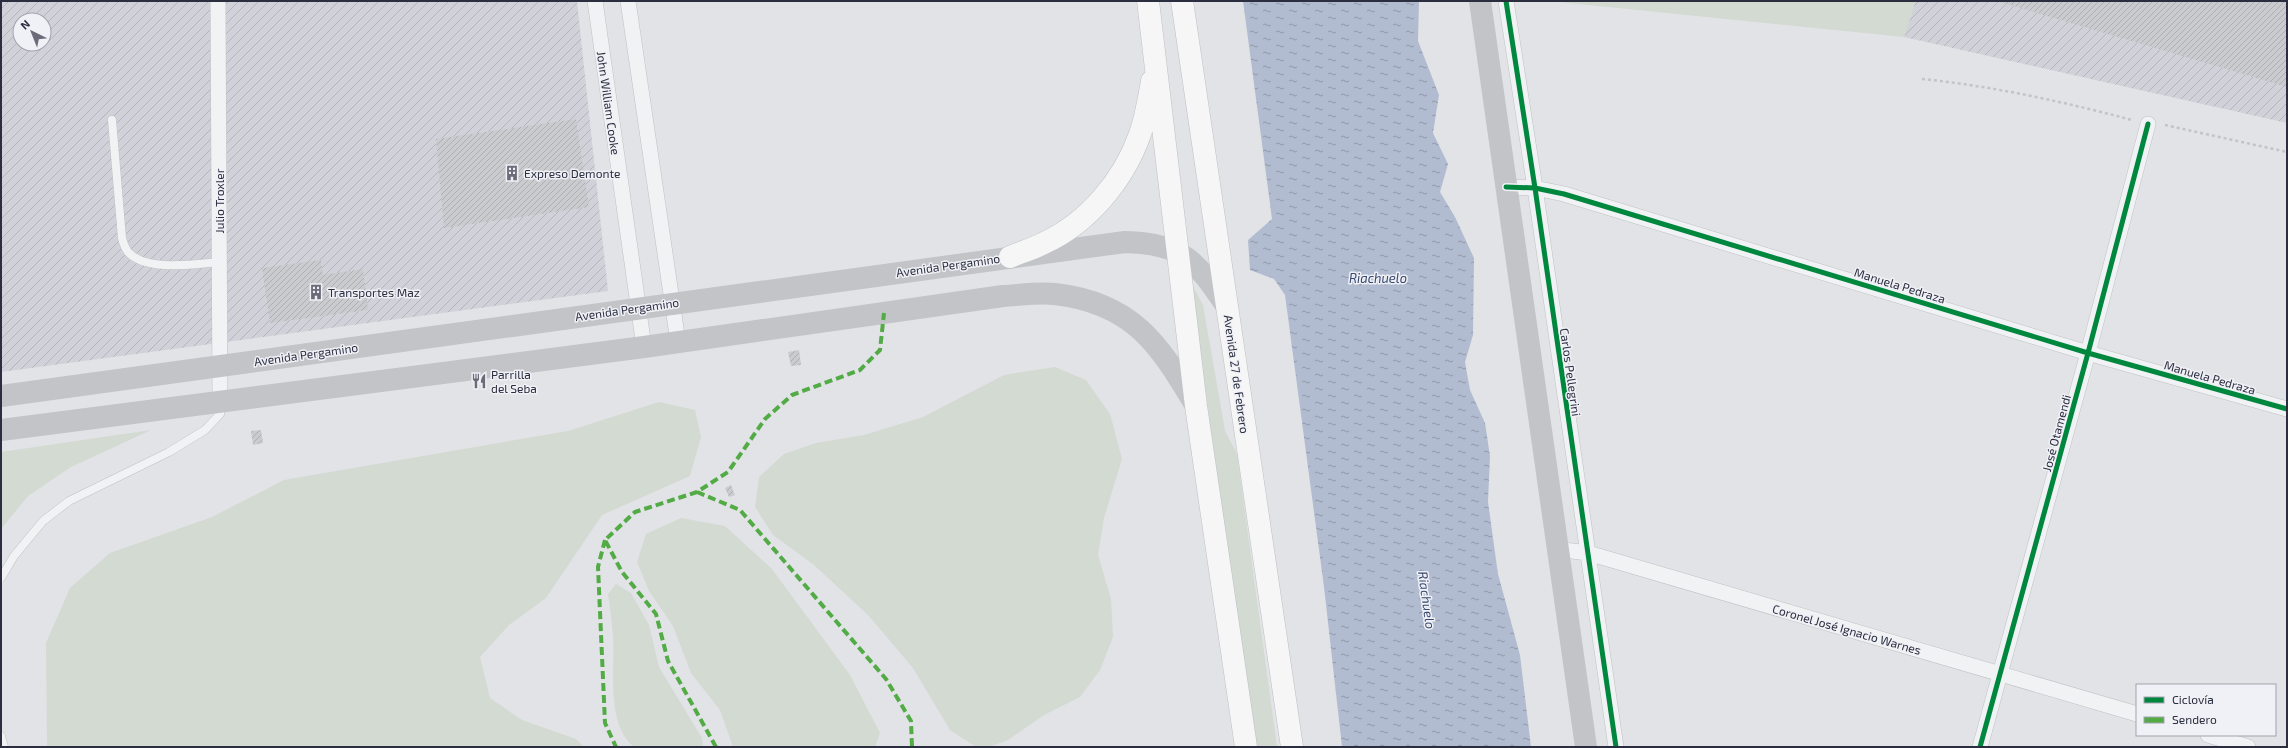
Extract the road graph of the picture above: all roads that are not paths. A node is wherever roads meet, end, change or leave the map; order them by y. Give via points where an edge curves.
1 (218, 1) edge
2 (595, 1) edge
3 (628, 1) edge
4 (1148, 1) edge
5 (1182, 1) edge
6 (1480, 1) edge
7 (1506, 1) edge
8 (1156, 60) junction
9 (112, 120) dead end
10 (2148, 124) road end
11 (1506, 187) junction
12 (1535, 188) junction
13 (1177, 251) junction
14 (1010, 256) junction
15 (219, 262) junction
16 (672, 303) junction
17 (1227, 307) junction
18 (638, 308) junction
19 (678, 342) junction
20 (644, 347) junction
21 (2088, 353) junction
22 (219, 367) junction
23 (1, 396) edge
24 (220, 402) junction
25 (1196, 406) junction
26 (2287, 409) edge
27 (1, 430) edge
28 (1556, 549) junction
29 (1588, 553) junction
30 (1, 578) edge
31 (2001, 674) junction
32 (2136, 714) edge
33 (1, 736) edge
34 (2211, 736) edge
35 (4, 747) edge
36 (1246, 747) edge
37 (1292, 747) edge
38 (1586, 747) edge
39 (1616, 747) edge
40 (1980, 747) edge
41 (2248, 747) edge

1 - 15 street, Julio Troxler
2 - 18 street, John William Cooke
3 - 16 street
4 - 8 main road
5 - 17 main road, Avenida 27 de Febrero
6 - 11 main road
7 - 12 street, Carlos Pellegrini
8 - 13 main road
8 - 14 main road via 1140,134 1125,168 1103,198 1076,224 1045,243
9 - 15 lane via 122,238 128,252 148,262 168,266
10 - 21 street, José Otamendi
11 - 12 street, Manuela Pedraza
11 - 28 main road
12 - 21 street, Manuela Pedraza via 1564,194
12 - 29 street, Carlos Pellegrini
13 - 14 main road, Avenida Pergamino via 1148,243 1125,242
13 - 17 main road, Avenida Pergamino via 1198,267
13 - 25 main road
14 - 16 main road, Avenida Pergamino
15 - 22 street, Julio Troxler
16 - 18 main road, Avenida Pergamino
16 - 19 street
17 - 37 main road, Avenida 27 de Febrero
18 - 20 street, John William Cooke
18 - 22 main road, Avenida Pergamino
19 - 20 main road
19 - 25 main road via 1003,296 1054,293 1084,299 1111,309 1132,322 1168,359
20 - 24 main road
21 - 26 street, Manuela Pedraza
21 - 31 street, José Otamendi
22 - 23 main road, Avenida Pergamino
22 - 24 street, Julio Troxler
24 - 27 main road
24 - 30 lane via 220,414 205,430 169,452 69,500 43,522 14,556
25 - 36 main road
28 - 29 street, Coronel José Ignacio Warnes
28 - 38 main road
29 - 31 street, Coronel José Ignacio Warnes
29 - 39 street, Carlos Pellegrini
31 - 32 street, Coronel José Ignacio Warnes
31 - 40 street, José Otamendi
33 - 35 lane
34 - 41 street

